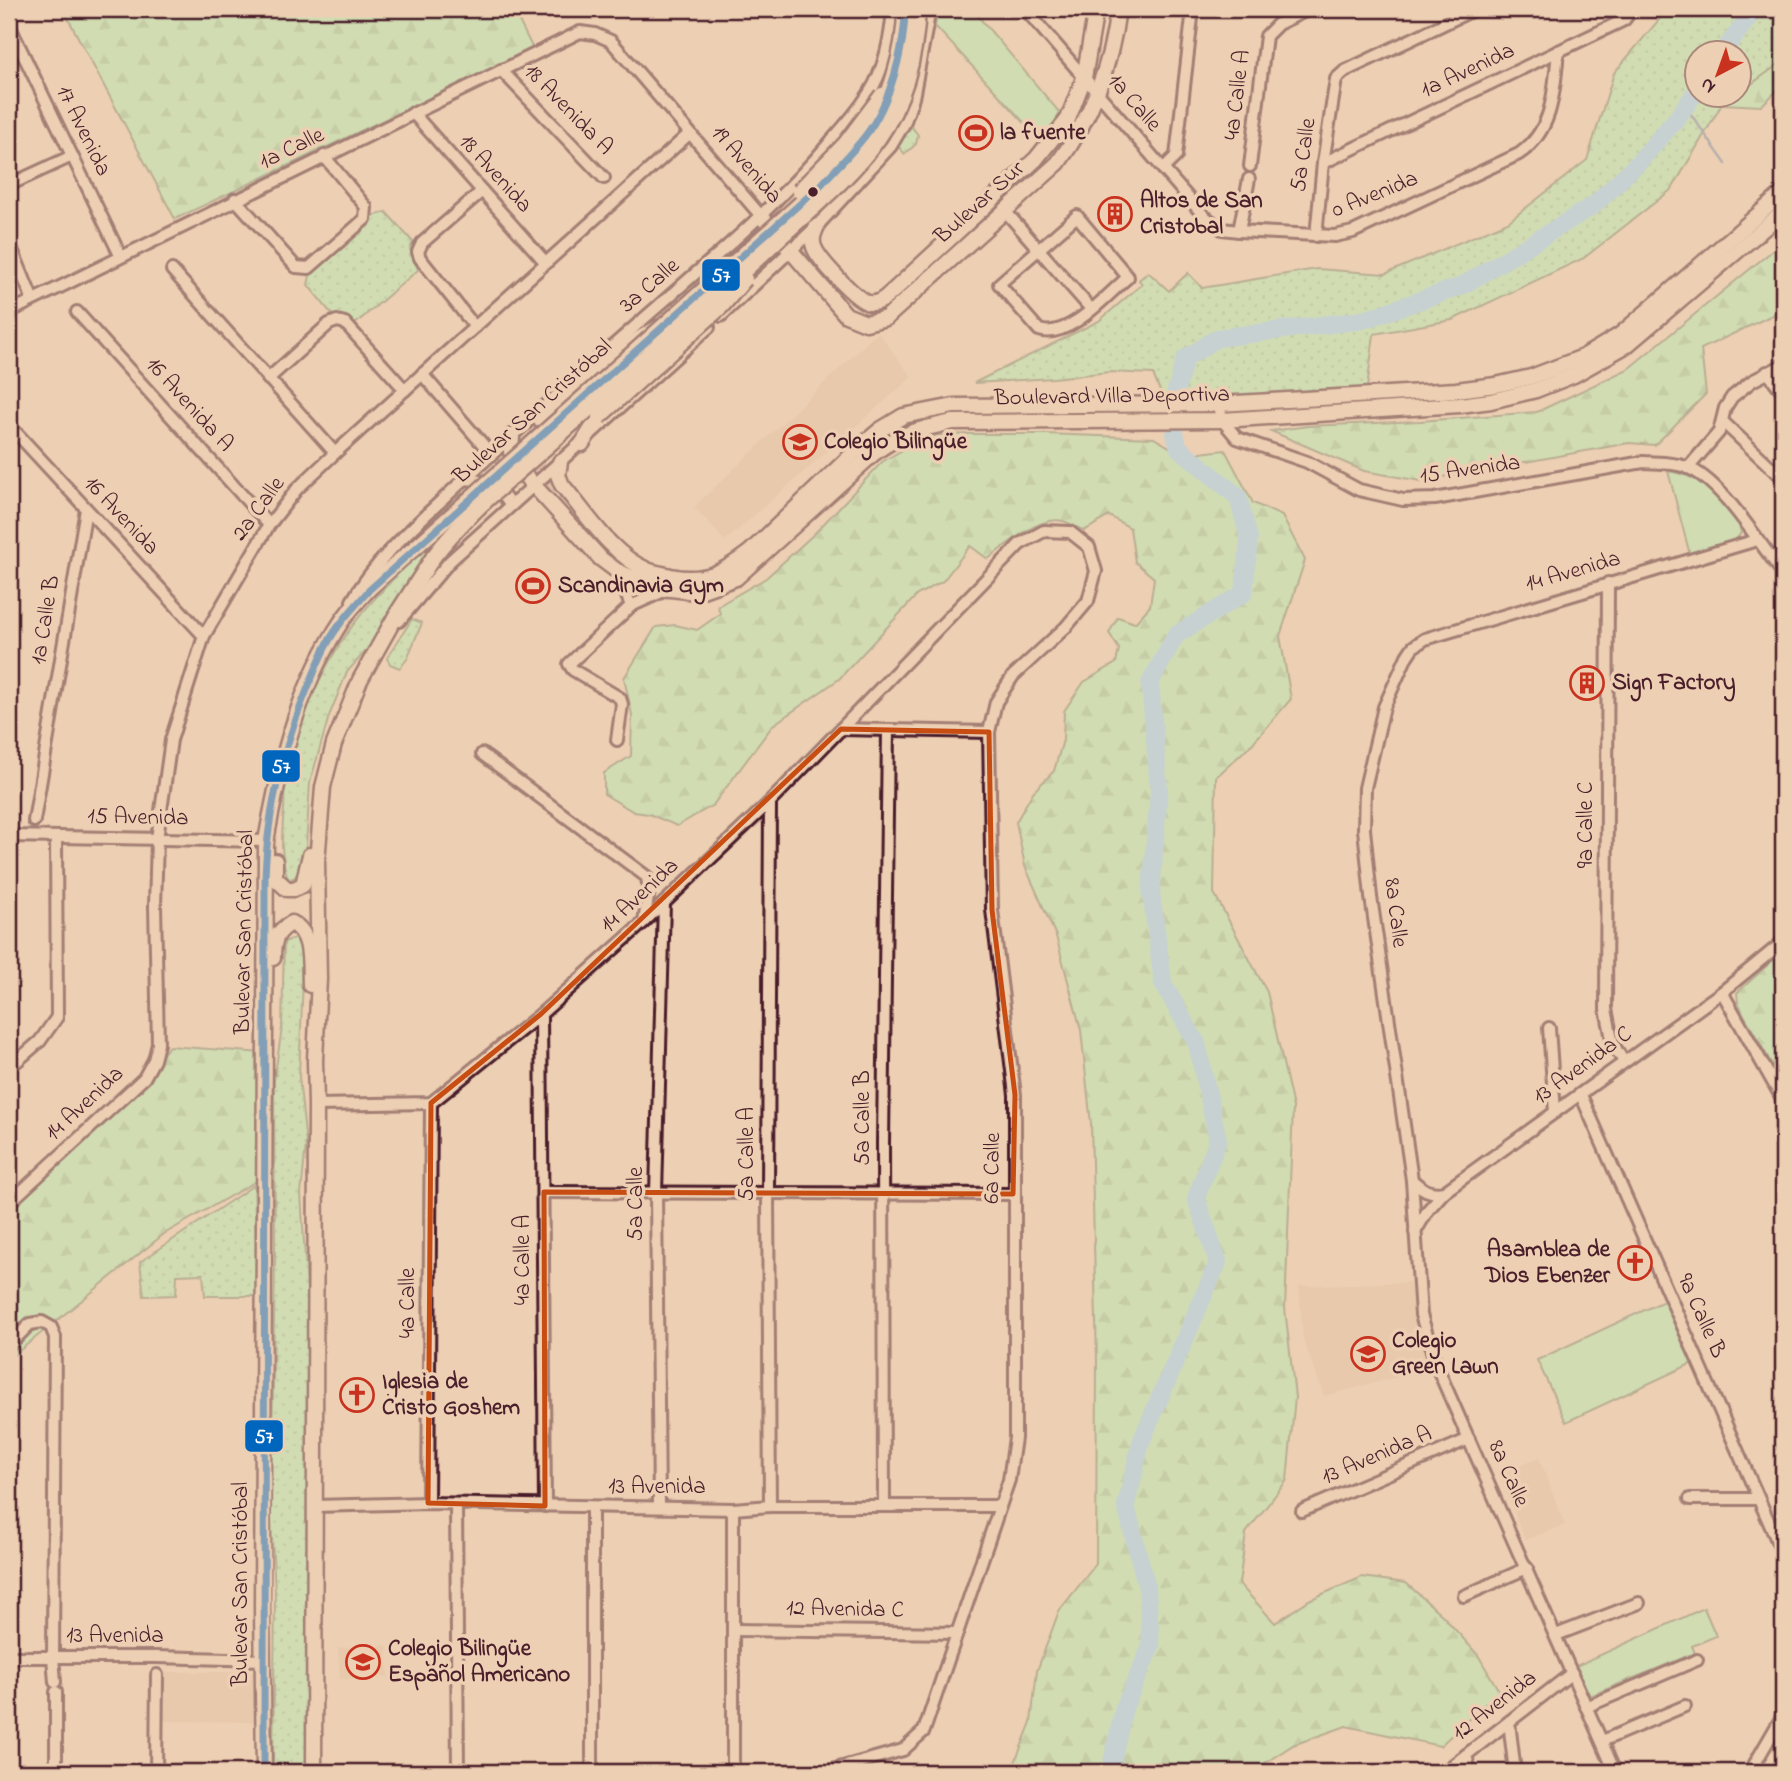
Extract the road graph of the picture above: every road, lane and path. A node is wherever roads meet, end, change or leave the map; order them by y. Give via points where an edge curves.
1 (893, 9) edge
2 (905, 9) edge
3 (918, 9) edge
4 (929, 9) edge
5 (1025, 9) edge
6 (1096, 9) edge
7 (1118, 9) edge
8 (1193, 9) edge
9 (1309, 9) edge
10 (1475, 9) edge
11 (1630, 12) edge
12 (9, 25) edge
13 (596, 33) joint
14 (1558, 51) junction
15 (501, 70) junction
16 (1084, 78) junction
17 (890, 86) junction
18 (1097, 93) junction
19 (413, 113) junction
20 (839, 133) junction
21 (690, 134) junction
22 (72, 156) junction
23 (324, 156) junction
24 (884, 156) junction
25 (1324, 163) junction
26 (1250, 166) dead end
27 (1163, 169) junction
28 (604, 178) dead end
29 (1249, 178) dead end
30 (9, 185) edge
31 (482, 191) junction
32 (799, 191) tunnel mouth
33 (1783, 193) edge
34 (235, 199) junction
35 (1006, 212) junction
36 (1783, 212) edge
37 (761, 216) junction
38 (1213, 224) joint
39 (817, 226) junction
40 (1239, 231) junction
41 (1316, 236) junction
42 (9, 242) edge
43 (1039, 249) junction
44 (789, 251) junction
45 (120, 255) junction
46 (806, 255) tunnel mouth
47 (760, 257) junction
48 (546, 263) junction
49 (173, 270) dead end
50 (676, 291) junction
51 (908, 297) junction
52 (32, 298) junction
53 (1091, 309) junction
54 (9, 312) edge
55 (77, 312) dead end
56 (717, 319) junction
57 (866, 323) joint
58 (664, 325) junction
59 (475, 327) junction
60 (1783, 365) edge
61 (1571, 369) junction
62 (1767, 372) junction
63 (422, 374) junction
64 (268, 379) junction
65 (405, 390) junction
66 (1783, 392) edge
67 (1219, 404) junction
68 (1222, 420) junction
69 (541, 421) tunnel mouth
70 (1723, 422) junction
71 (9, 425) edge
72 (512, 436) junction
73 (582, 443) junction
74 (335, 453) junction
75 (492, 455) junction
76 (561, 463) junction
77 (1688, 468) junction
78 (1776, 472) dead end
79 (465, 479) junction
80 (533, 486) junction
81 (561, 504) tunnel mouth
82 (510, 506) junction
83 (86, 509) junction
84 (269, 525) junction
85 (784, 528) junction
86 (1757, 540) junction
87 (1783, 573) edge
88 (623, 574) junction
89 (1608, 583) junction
90 (666, 590) junction
91 (631, 606) junction
92 (336, 628) junction
93 (388, 634) junction
94 (204, 636) junction
95 (1407, 656) joint
96 (841, 729) junction
97 (888, 730) junction
98 (989, 732) junction
99 (617, 740) dead end
100 (482, 754) dead end
101 (278, 776) junction
102 (323, 788) junction
103 (769, 802) junction
104 (34, 821) dead end
105 (9, 836) edge
106 (56, 838) junction
107 (157, 839) junction
108 (266, 841) junction
109 (664, 903) junction
110 (644, 922) junction
111 (1783, 942) edge
112 (1722, 992) junction
113 (541, 1014) junction
114 (1549, 1028) dead end
115 (154, 1060) joint
116 (315, 1060) junction
117 (1623, 1062) junction
118 (9, 1068) edge
119 (265, 1080) junction
120 (1581, 1095) junction
121 (1783, 1100) edge
122 (430, 1103) junction
123 (316, 1105) junction
124 (1555, 1112) junction
125 (1412, 1180) junction
126 (544, 1192) junction
127 (1444, 1192) junction
128 (656, 1193) junction
129 (768, 1193) junction
130 (883, 1193) junction
131 (1013, 1194) junction
132 (9, 1203) edge
133 (1415, 1232) junction
134 (9, 1345) edge
135 (1469, 1439) junction
136 (1690, 1499) dead end
137 (1758, 1499) junction
138 (428, 1503) junction
139 (456, 1504) junction
140 (315, 1506) junction
141 (545, 1506) junction
142 (659, 1506) junction
143 (770, 1506) junction
144 (884, 1506) junction
145 (999, 1506) junction
146 (592, 1508) junction
147 (733, 1509) junction
148 (1302, 1511) dead end
149 (1783, 1554) edge
150 (1527, 1569) junction
151 (1464, 1596) dead end
152 (1639, 1603) dead end
153 (733, 1630) junction
154 (956, 1633) junction
155 (1556, 1635) junction
156 (9, 1657) edge
157 (53, 1657) junction
158 (263, 1660) junction
159 (1697, 1660) dead end
160 (1572, 1673) junction
161 (156, 1675) dead end
162 (1685, 1706) dead end
163 (1586, 1707) junction
164 (1783, 1715) edge
165 (1509, 1722) junction
166 (1602, 1741) junction
167 (1466, 1755) junction
168 (56, 1772) edge
169 (156, 1772) edge
170 (264, 1772) edge
171 (314, 1772) edge
172 (458, 1772) edge
173 (592, 1772) edge
174 (733, 1772) edge
175 (828, 1772) edge
176 (1444, 1772) edge
177 (1470, 1772) edge
178 (1515, 1772) edge
179 (1615, 1772) edge
180 (1750, 1772) edge

1 - 20 street, 3a Calle via 880,73
2 - 17 main road, Bulevar San Cristóbal, bridge via 900,54
3 - 47 main road, Bulevar San Cristóbal, bridge via 904,90 879,138
4 - 24 street via 913,98
5 - 16 street, 1a Calle
6 - 16 main road, Bulevar Sur
7 - 18 main road, Bulevar Sur via 1114,41
8 - 27 street via 1176,156
9 - 26 street, 4a Calle A via 1266,36
10 - 25 street, 5a Calle via 1336,79
11 - 14 street, 1a Avenida via 1623,20
12 - 22 street, 17 Avenida
13 - 15 street, 1a Calle via 580,32
13 - 21 street, 19 Avenida via 611,41
14 - 25 street, 1a Avenida
14 - 41 street, 0 Avenida via 1552,107 1531,146 1353,232
15 - 19 street, 1a Calle
15 - 28 street, 18 Avenida A
16 - 18 street, 1a Calle
16 - 39 main road, Bulevar Sur via 1068,119 1036,159 877,303 857,297 817,253 813,241
17 - 32 main road, bridge via 845,144
17 - 58 main road, Bulevar San Cristóbal, bridge via 866,135 822,184
18 - 27 street, 1a Calle
18 - 35 main road, Bulevar Sur via 1075,140 1058,163
19 - 23 street, 1a Calle
19 - 31 street, 18 Avenida
20 - 24 street via 851,131
20 - 37 street, 3a Calle
21 - 37 street, 19 Avenida
21 - 48 street, 2a Calle
22 - 30 street
22 - 45 street, 17 Avenida
23 - 34 street, 1a Calle
23 - 34 street via 367,213 309,268 296,267
24 - 39 street
25 - 41 street, 5a Calle
27 - 38 street, 1a Calle
29 - 40 street
31 - 48 street, 18 Avenida
31 - 59 street via 422,243 418,252
33 - 61 main road, Boulevard Villa Deportiva via 1620,335
34 - 45 street, 1a Calle
35 - 43 street
35 - 51 main road, Bulevar Sur
36 - 61 main road, Boulevard Villa Deportiva via 1627,345
37 - 44 main road, 19 Avenida
37 - 50 street, 3a Calle
38 - 40 street, 0 Avenida
39 - 44 street
40 - 41 street, 0 Avenida
42 - 52 street
43 - 53 street
43 - 53 street via 999,284 1039,330 1046,332 1069,327
43 - 53 street via 1077,216 1128,277
44 - 56 street
44 - 57 main road, 19 Avenida via 846,315
45 - 52 street, 1a Calle
46 - 51 main road via 860,311 877,312
47 - 73 main road, bridge via 739,289 599,417
47 - 93 main road, Bulevar San Cristóbal, bridge via 451,535
48 - 59 street, 2a Calle
49 - 64 street
50 - 56 street via 706,296 716,308
50 - 72 street, 3a Calle
51 - 57 main road, Bulevar Sur via 886,318
52 - 54 street, 1a Calle
55 - 84 street, 16 Avenida A
56 - 73 street
58 - 69 main road, bridge via 619,351
58 - 92 main road, Bulevar San Cristóbal, bridge via 369,590
59 - 63 street, 2a Calle
60 - 62 street
61 - 67 main road, Boulevard Villa Deportiva via 1483,387
61 - 68 main road, Boulevard Villa Deportiva via 1536,390 1491,401
62 - 66 street
62 - 70 street via 1732,397
63 - 65 street, 2a Calle
63 - 75 street
64 - 65 street via 337,321 345,323
64 - 74 street
65 - 74 street, 2a Calle
67 - 68 street
67 - 85 main road, Boulevard Villa Deportiva via 954,405 903,416 861,446
68 - 77 street, 15 Avenida via 1237,438 1307,462 1359,490 1404,500 1435,499 1643,462
68 - 85 main road, Boulevard Villa Deportiva via 953,422 911,431 891,440
70 - 77 street
70 - 78 street
71 - 83 street, 16 Avenida
72 - 75 street, 3a Calle
72 - 80 main road, Boulevard Villa Deportiva via 511,452
73 - 76 street
74 - 84 street, 2a Calle via 297,489
75 - 79 street, 3a Calle
76 - 80 street
76 - 85 main road, Boulevard Villa Deportiva via 558,475 562,485 612,544 635,563 657,573 692,579 712,575
77 - 86 street, 15 Avenida via 1711,481
79 - 82 street via 488,483
79 - 92 street, 3a Calle via 382,559
80 - 82 street
80 - 88 main road, Boulevard Villa Deportiva via 601,559
81 - 88 main road
82 - 93 street via 450,561
83 - 94 street, 16 Avenida
83 - 104 street, 1a Calle B
84 - 94 street, 2a Calle
85 - 90 main road, Boulevard Villa Deportiva via 736,578 697,592
86 - 87 street, 15 Avenida
86 - 89 street, 14 Avenida
88 - 90 main road, Boulevard Villa Deportiva
88 - 91 street
89 - 95 street, 14 Avenida via 1425,639
89 - 117 street, 9a Calle C via 1606,1009 1613,1044
90 - 91 street
91 - 99 street via 569,664 620,698
92 - 101 main road, Bulevar San Cristóbal via 292,726
93 - 102 main road, Bulevar San Cristóbal via 351,700
94 - 107 street, 2a Calle via 171,740
95 - 125 street, 8a Calle via 1382,718 1365,788 1364,829
96 - 97 street
96 - 98 street, 6a Calle via 1020,544 1044,531 1070,533 1089,547 1096,571 1088,601 1013,676 996,702
96 - 103 street, 14 Avenida
97 - 98 street
97 - 130 street, 5a Calle B
98 - 131 street, 6a Calle via 992,910 1015,1095
100 - 110 street via 647,877
101 - 102 main road via 275,878 287,889 303,885 315,808
101 - 108 main road, Bulevar San Cristóbal
102 - 116 main road, Bulevar San Cristóbal via 317,862
103 - 109 street, 14 Avenida
103 - 129 street, 5a Calle A
105 - 106 street, 15 Avenida
106 - 107 street, 15 Avenida
106 - 118 street via 57,1017 40,1041
107 - 108 street, 15 Avenida
107 - 115 street, 2a Calle via 158,1044
108 - 119 main road, Bulevar San Cristóbal
109 - 110 street, 14 Avenida
109 - 128 street, 5a Calle
110 - 113 street, 14 Avenida
111 - 112 street, 13 Avenida C
112 - 117 street, 13 Avenida C
112 - 121 street
113 - 122 street, 14 Avenida
113 - 126 street, 4a Calle A
114 - 124 street
115 - 132 street, 14 Avenida via 144,1077
116 - 119 main road via 306,936 292,923 276,934 273,946
116 - 123 main road, Bulevar San Cristóbal
117 - 120 street, 13 Avenida C
119 - 158 main road, Bulevar San Cristóbal
120 - 124 street, 13 Avenida C
120 - 137 street, 9a Calle B
122 - 123 street
122 - 138 street, 4a Calle
123 - 140 main road, Bulevar San Cristóbal
124 - 127 street, 13 Avenida C
125 - 127 street via 1436,1194
125 - 133 street, 8a Calle
126 - 128 street
126 - 141 street, 4a Calle A
127 - 133 street, 13 Avenida C
128 - 129 street
128 - 142 street, 5a Calle
129 - 130 street
129 - 143 street, 5a Calle A
130 - 131 street
130 - 144 street, 5a Calle B
131 - 145 street, 6a Calle via 1015,1438 1009,1480
133 - 135 street, 8a Calle via 1421,1315 1437,1367
134 - 157 street via 30,1324 51,1326 55,1337
135 - 148 street, 13 Avenida A
135 - 150 street, 8a Calle
136 - 137 street
137 - 149 street, 9a Calle B
138 - 139 street, 13 Avenida
138 - 140 street, 13 Avenida
139 - 141 street, 13 Avenida
139 - 172 street
140 - 171 main road, Bulevar San Cristóbal
141 - 146 street, 13 Avenida
142 - 146 street, 13 Avenida
142 - 147 street, 13 Avenida
143 - 144 street, 13 Avenida
143 - 147 street, 13 Avenida
144 - 145 street, 13 Avenida
145 - 154 street, 6a Calle
146 - 173 street
147 - 153 street
150 - 151 street
150 - 155 street, 8a Calle
152 - 155 street
153 - 154 street, 12 Avenida C
153 - 174 street
154 - 175 street, 6a Calle via 924,1731 903,1750
155 - 160 street, 8a Calle
156 - 157 street, 13 Avenida
157 - 158 street, 13 Avenida
157 - 168 street
158 - 170 main road, Bulevar San Cristóbal
159 - 163 street
160 - 163 street, 8a Calle
160 - 165 street, 12 Avenida
161 - 169 street
162 - 166 street
163 - 166 street, 8a Calle
164 - 180 street
165 - 167 street, 12 Avenida
165 - 178 street
166 - 179 street, 8a Calle
167 - 176 street, 12 Avenida
167 - 177 street

